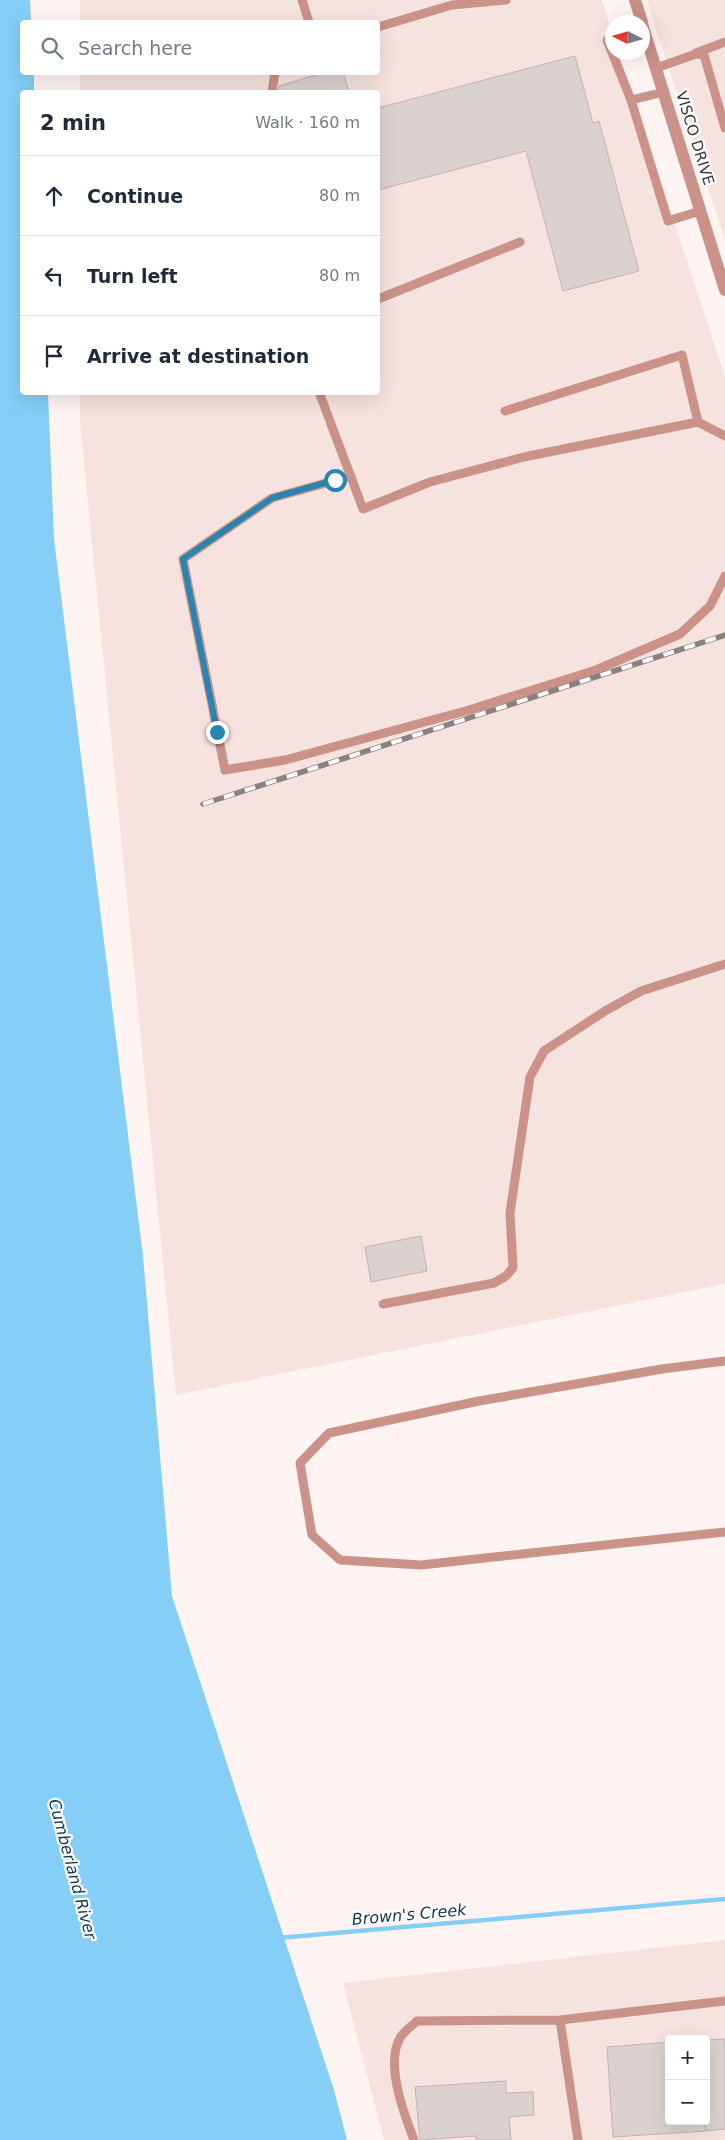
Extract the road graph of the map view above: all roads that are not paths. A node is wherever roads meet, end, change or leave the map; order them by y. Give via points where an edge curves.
1 (302, 0) edge
2 (506, 0) edge
3 (635, 0) edge
4 (640, 15) edge
5 (307, 20) edge
6 (380, 26) edge
7 (725, 42) edge
8 (650, 49) edge
9 (696, 54) junction
10 (615, 60) edge
11 (656, 68) junction
12 (275, 75) edge
13 (272, 90) edge
14 (664, 92) junction
15 (630, 100) junction
16 (725, 128) edge
17 (700, 211) junction
18 (520, 242) dead end
19 (725, 290) edge
20 (380, 298) edge
21 (320, 395) edge
22 (505, 412) dead end
23 (698, 422) junction
24 (725, 436) edge
25 (351, 476) junction
26 (725, 576) edge
27 (725, 964) edge
28 (384, 1304) dead end
29 (725, 1361) edge
30 (725, 1532) edge
31 (725, 2001) edge
32 (560, 2020) junction
33 (414, 2140) edge
34 (578, 2140) edge

1 - 5 lane
2 - 6 lane via 452,5
3 - 4 street, VISCO DRIVE
7 - 9 lane
8 - 11 street, VISCO DRIVE
9 - 11 lane
9 - 16 lane via 704,56
10 - 15 lane
11 - 14 street, VISCO DRIVE
12 - 13 lane
14 - 15 lane
14 - 17 street, VISCO DRIVE
15 - 17 lane via 668,221
17 - 19 street, VISCO DRIVE
18 - 20 lane
21 - 25 lane
22 - 23 lane via 682,355
23 - 24 lane
23 - 25 lane via 524,458 430,482 363,509
25 - 26 lane via 272,498 183,559 225,770 285,760 469,710 596,670 680,634 710,606
27 - 28 lane via 642,991 544,1051 530,1077 510,1214 513,1268 506,1276 494,1283
29 - 30 lane via 479,1401 329,1432 300,1463 312,1535 340,1560 421,1565
31 - 32 lane
32 - 33 lane via 417,2021 401,2037 394,2055 402,2109
32 - 34 lane

